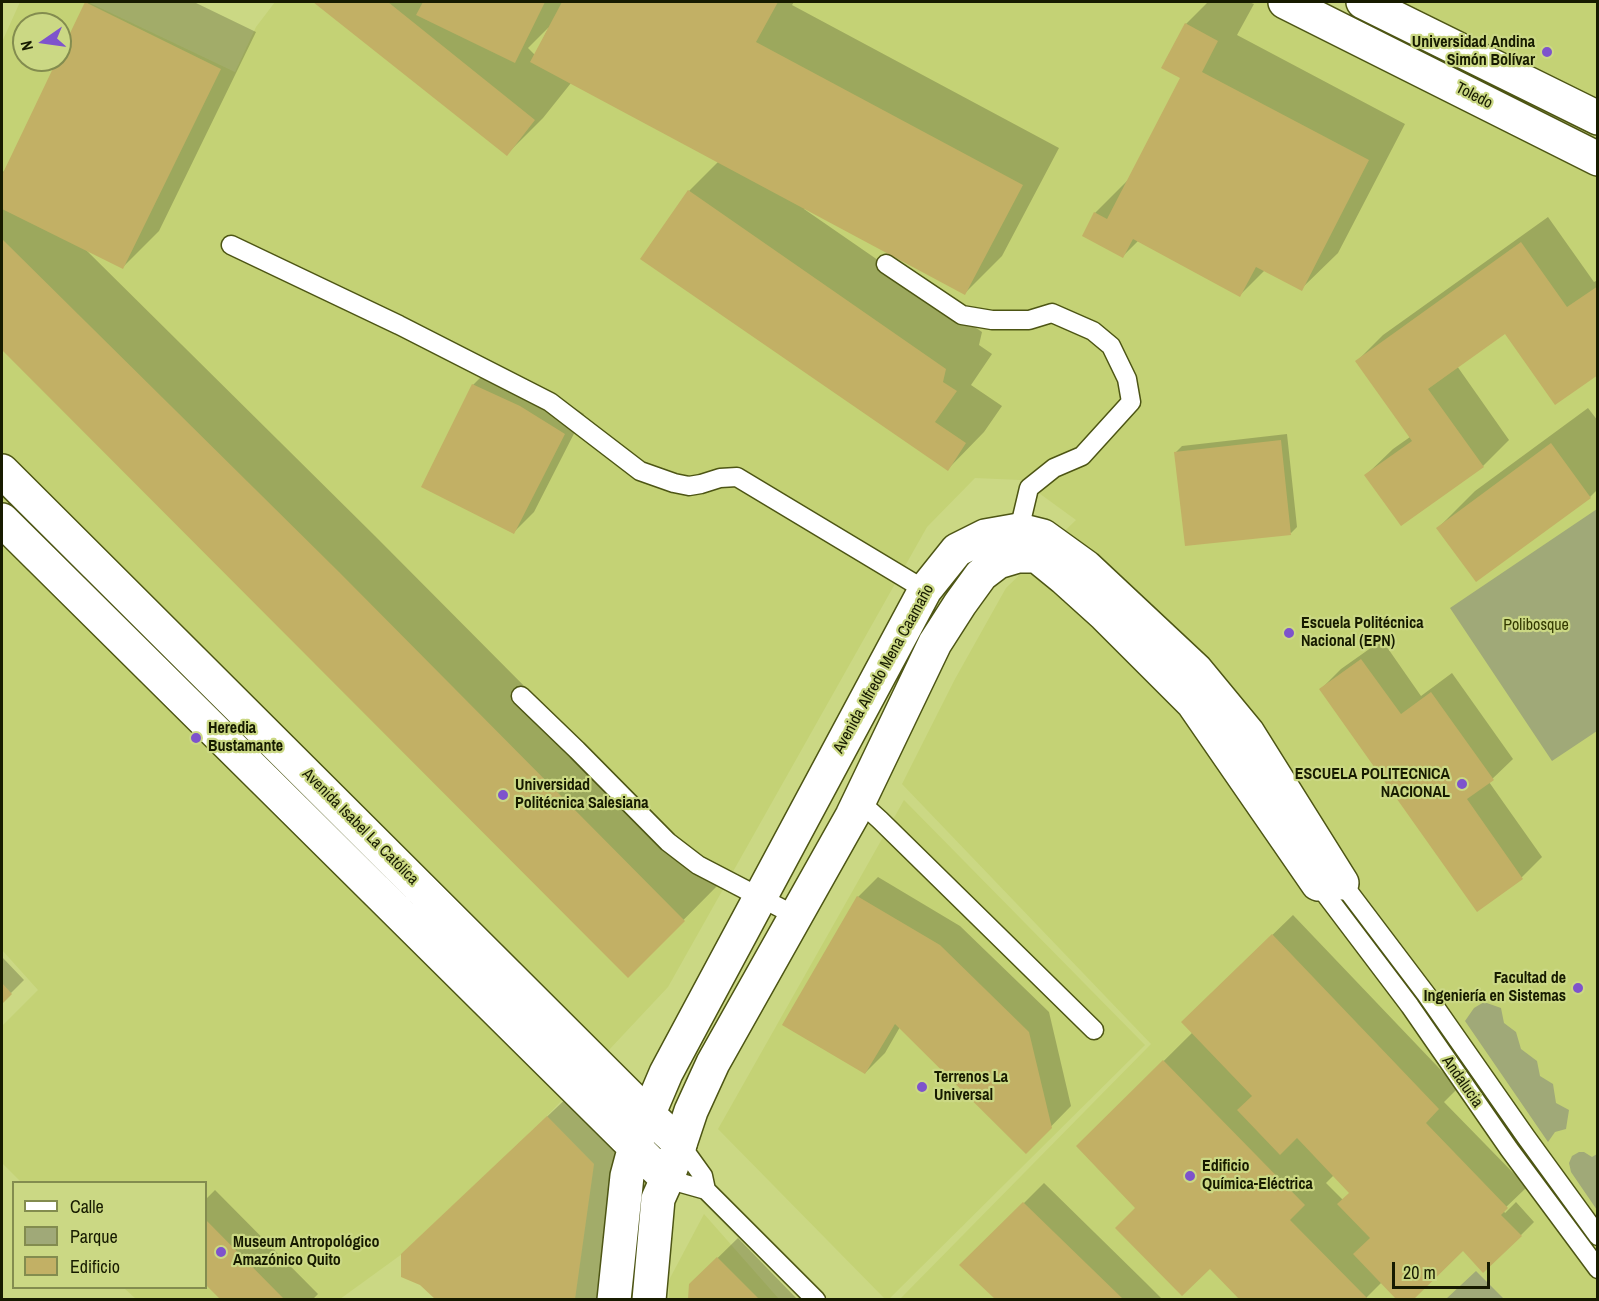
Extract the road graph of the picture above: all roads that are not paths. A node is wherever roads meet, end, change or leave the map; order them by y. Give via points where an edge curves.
1 (1285, 2) edge
2 (1362, 2) edge
3 (1598, 118) edge
4 (1598, 159) edge
5 (231, 245) dead end
6 (886, 264) dead end
7 (2, 471) edge
8 (2, 520) edge
9 (1019, 530) junction
10 (991, 549) junction
11 (925, 590) junction
12 (521, 696) dead end
13 (859, 801) junction
14 (1325, 876) junction
15 (759, 897) junction
16 (796, 916) junction
17 (1094, 1030) dead end
18 (649, 1113) junction
19 (680, 1144) junction
20 (634, 1146) junction
21 (667, 1179) junction
22 (706, 1190) junction
23 (1598, 1236) edge
24 (1598, 1269) edge
25 (614, 1299) edge
26 (649, 1299) edge
27 (816, 1299) edge

1 - 4 street, Toledo
2 - 3 street
5 - 11 lane via 550,402 640,471 689,486 736,477
6 - 9 lane via 962,315 1029,320 1052,313 1093,332 1111,346 1127,379 1131,402 1082,456 1054,468 1029,488
7 - 18 street, Avenida Isabel La Católica
8 - 20 street, Avenida Isabel La Católica
9 - 10 street, Avenida Alfredo Mena Caamaño
9 - 14 street, Avenida Alfredo Mena Caamaño via 1043,536 1086,567 1196,670 1248,732
10 - 11 street, Avenida Alfredo Mena Caamaño via 957,550
10 - 13 street, Avenida Alfredo Mena Caamaño via 981,575 935,644
10 - 14 street, Avenida Alfredo Mena Caamaño via 1037,556 1106,615 1193,704
11 - 15 street, Avenida Alfredo Mena Caamaño
12 - 15 lane via 668,842 698,866
13 - 16 street, Avenida Alfredo Mena Caamaño
13 - 17 lane
14 - 23 lane, Andalucia via 1426,994
14 - 24 lane, Andalucia via 1381,966
15 - 16 lane
15 - 18 street, Avenida Alfredo Mena Caamaño via 666,1073
16 - 19 street, Avenida Alfredo Mena Caamaño via 713,1064
18 - 19 street, Avenida Isabel La Católica
18 - 20 street, Avenida Alfredo Mena Caamaño
19 - 21 street, Avenida Alfredo Mena Caamaño
19 - 22 lane, Avenida Isabel La Católica via 703,1176
20 - 21 street, Avenida Isabel La Católica
20 - 25 street, Avenida Alfredo Mena Caamaño via 627,1176
21 - 22 lane, Avenida Isabel La Católica
21 - 26 street, Avenida Alfredo Mena Caamaño via 658,1199
22 - 27 lane, Avenida Isabel La Católica

